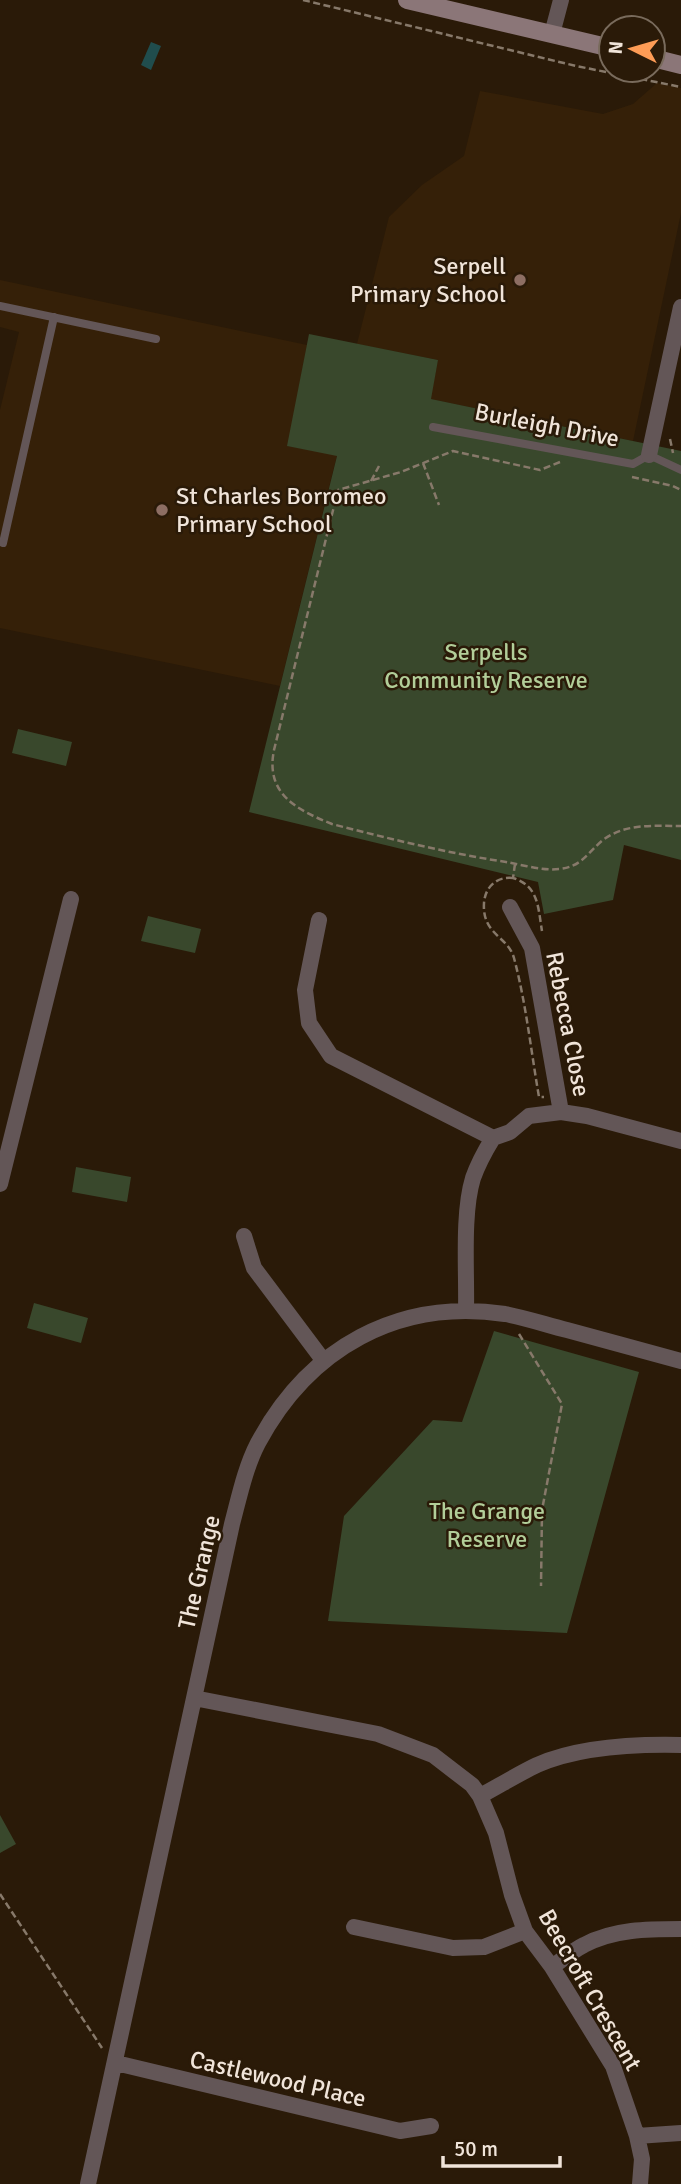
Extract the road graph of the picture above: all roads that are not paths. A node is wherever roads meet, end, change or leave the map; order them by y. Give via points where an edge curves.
1 (407, 0) edge
2 (561, 0) edge
3 (552, 34) junction
4 (597, 45) edge
5 (0, 306) edge
6 (681, 307) edge
7 (54, 317) junction
8 (156, 339) dead end
9 (433, 427) dead end
10 (649, 455) junction
11 (681, 470) edge
12 (3, 543) dead end
13 (71, 899) dead end
14 (510, 907) dead end
15 (319, 920) dead end
16 (561, 1112) junction
17 (493, 1138) junction
18 (681, 1141) edge
19 (0, 1184) edge
20 (244, 1236) dead end
21 (466, 1311) junction
22 (323, 1360) junction
23 (681, 1361) edge
24 (194, 1698) junction
25 (681, 1745) edge
26 (480, 1796) junction
27 (354, 1927) dead end
28 (681, 1929) edge
29 (525, 1931) junction
30 (552, 1967) junction
31 (116, 2063) junction
32 (431, 2126) dead end
33 (681, 2133) edge
34 (637, 2136) junction
35 (88, 2184) edge
36 (640, 2184) edge

1 - 3 street
2 - 3 street
3 - 4 street
5 - 7 lane
6 - 10 street, Burleigh Drive
7 - 8 lane
7 - 12 lane
9 - 10 lane, Burleigh Drive via 633,464
10 - 11 lane, Burleigh Drive
13 - 19 street
14 - 16 street, Rebecca Close via 532,948
15 - 17 street via 305,990 309,1023 331,1056
16 - 17 street via 529,1116 510,1132
16 - 18 street
17 - 21 street via 472,1181
20 - 22 street via 254,1268
21 - 22 street, The Grange via 402,1320 367,1332
21 - 23 street, The Grange via 506,1315
22 - 24 street, The Grange via 277,1411 257,1445 232,1524
24 - 26 street, Beecroft Crescent via 378,1734 432,1755
24 - 31 street, The Grange
25 - 26 street via 638,1744 584,1752 539,1764
26 - 29 street, Beecroft Crescent
27 - 29 street via 453,1948 484,1947
28 - 30 street via 613,1934 583,1945
29 - 30 street, Beecroft Crescent
30 - 34 street, Beecroft Crescent via 613,2066
31 - 32 street, Castlewood Place via 400,2131
31 - 35 street, The Grange
33 - 34 street
34 - 36 street, Beecroft Crescent via 642,2159

